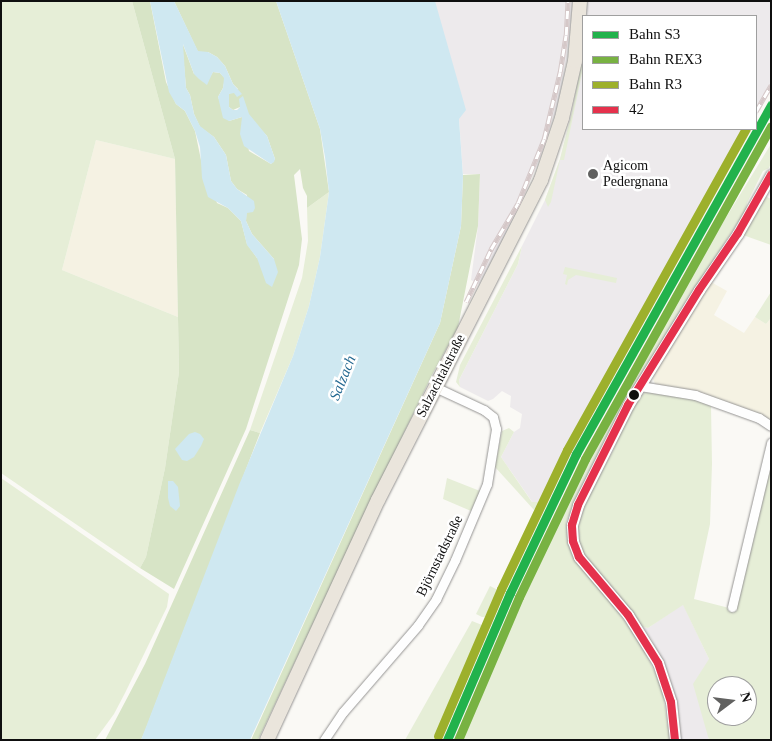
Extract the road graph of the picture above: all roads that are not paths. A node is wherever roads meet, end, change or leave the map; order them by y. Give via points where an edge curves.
1 (580, 1) edge
2 (771, 175) edge
3 (640, 386) junction
4 (435, 387) junction
5 (771, 426) edge
6 (771, 443) edge
7 (732, 607) dead end
8 (267, 740) edge
9 (324, 740) edge
10 (675, 740) edge

1 - 4 main road, Salzachtalstraße via 574,61 562,118 541,180
2 - 3 street
3 - 5 street via 695,395 759,418
3 - 10 street via 578,505 571,534 579,557 628,615 655,657 668,689
4 - 8 main road, Salzachtalstraße via 378,500
4 - 9 street, Björnstadstraße via 493,417 496,429 487,484 436,599 418,625 343,712
6 - 7 street

